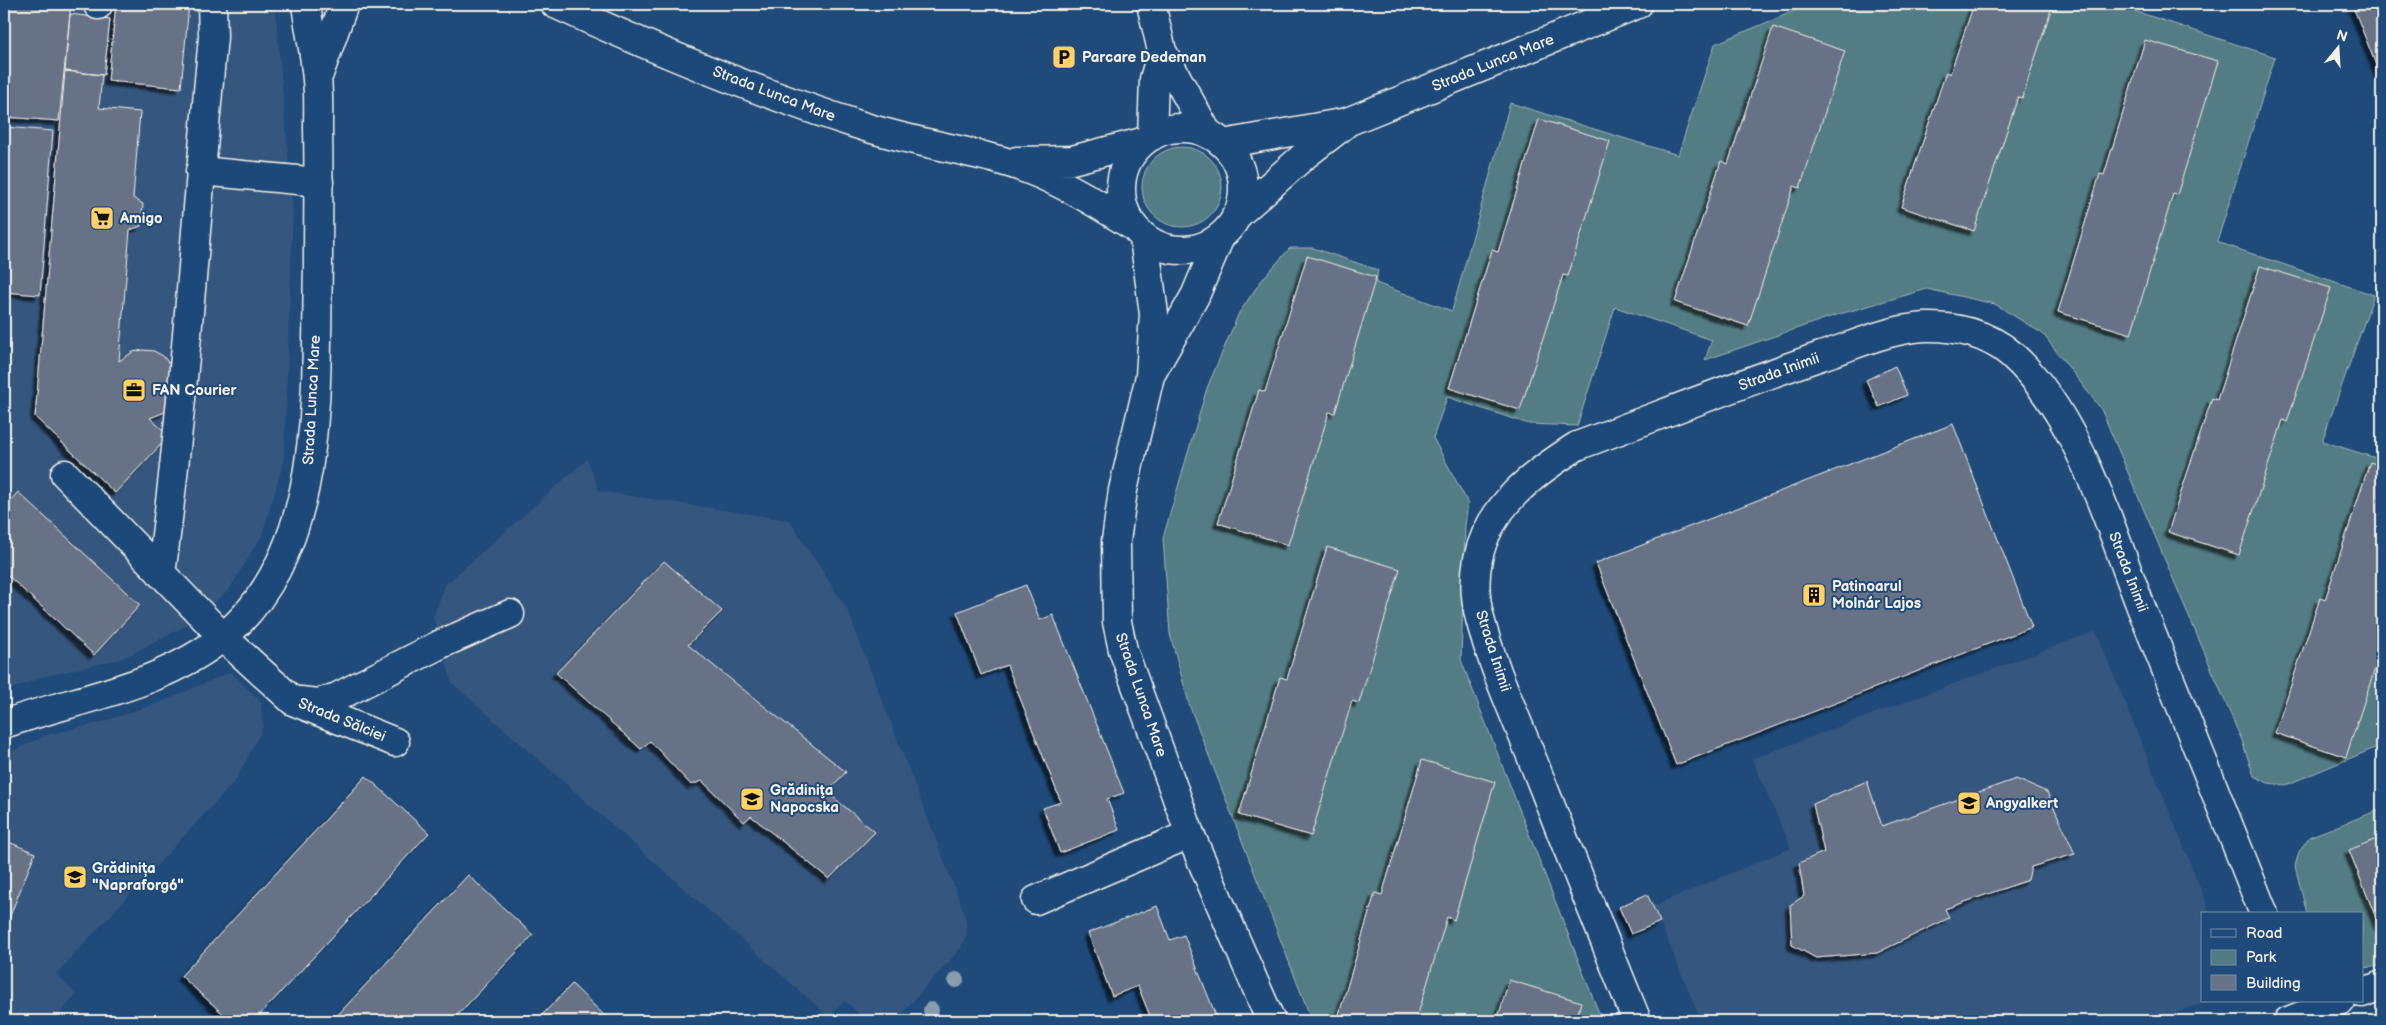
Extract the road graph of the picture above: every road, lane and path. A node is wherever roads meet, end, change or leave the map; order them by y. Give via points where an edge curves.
1 (212, 4) edge
2 (306, 4) edge
3 (344, 4) edge
4 (555, 4) edge
5 (1151, 4) edge
6 (1638, 4) edge
7 (1162, 51) junction
8 (317, 80) junction
9 (1347, 122) junction
10 (1147, 139) junction
11 (1215, 139) junction
12 (1000, 160) junction
13 (200, 170) junction
14 (319, 182) junction
15 (1228, 227) junction
16 (1139, 232) junction
17 (1150, 376) junction
18 (65, 474) dead end
19 (162, 574) junction
20 (510, 614) dead end
21 (223, 637) junction
22 (294, 701) junction
23 (4, 724) edge
24 (395, 742) dead end
25 (1190, 834) junction
26 (1036, 900) dead end
27 (2263, 912) edge
28 (2382, 985) edge
29 (2364, 992) edge
30 (2337, 1002) edge
31 (2299, 1015) edge
32 (1271, 1021) edge
33 (1637, 1021) edge

1 - 13 street via 213,37
2 - 8 street, Strada Lunca Mare
3 - 8 street, Strada Lunca Mare
4 - 12 street, Strada Lunca Mare via 698,65 818,111 899,138
5 - 7 street
6 - 9 street, Strada Lunca Mare
7 - 10 street via 1154,79
7 - 11 street
8 - 14 street, Strada Lunca Mare
9 - 11 street, Strada Lunca Mare
9 - 15 street, Strada Lunca Mare via 1305,155
10 - 11 street via 1164,130 1182,128
10 - 12 street, Strada Lunca Mare via 1072,160
10 - 16 street via 1129,158 1121,183 1124,208
11 - 15 street via 1234,157 1241,174 1242,200
12 - 16 street, Strada Lunca Mare via 1070,188
13 - 14 street
13 - 19 street via 176,460
14 - 21 street, Strada Lunca Mare via 313,439 304,495 269,581 251,609
15 - 16 street via 1198,248 1182,250 1157,244
15 - 17 street, Strada Lunca Mare via 1195,296
16 - 17 street, Strada Lunca Mare via 1154,314
17 - 25 street, Strada Lunca Mare via 1123,490 1117,532 1117,622 1123,650
18 - 19 street, Strada Sălciei
19 - 21 street, Strada Sălciei
20 - 22 street via 441,644 337,697 318,702
21 - 22 street, Strada Sălciei
21 - 23 street, Strada Lunca Mare via 158,676
22 - 24 street, Strada Sălciei
25 - 26 street
25 - 32 street, Strada Lunca Mare
27 - 33 street, Strada Inimii via 2108,520 2074,438 2056,407 2011,354 1990,340 1970,332 1943,328 1900,329 1577,446 1552,462 1515,495 1500,510 1484,538 1475,580 1480,620 1516,719
28 - 29 street
30 - 31 street

